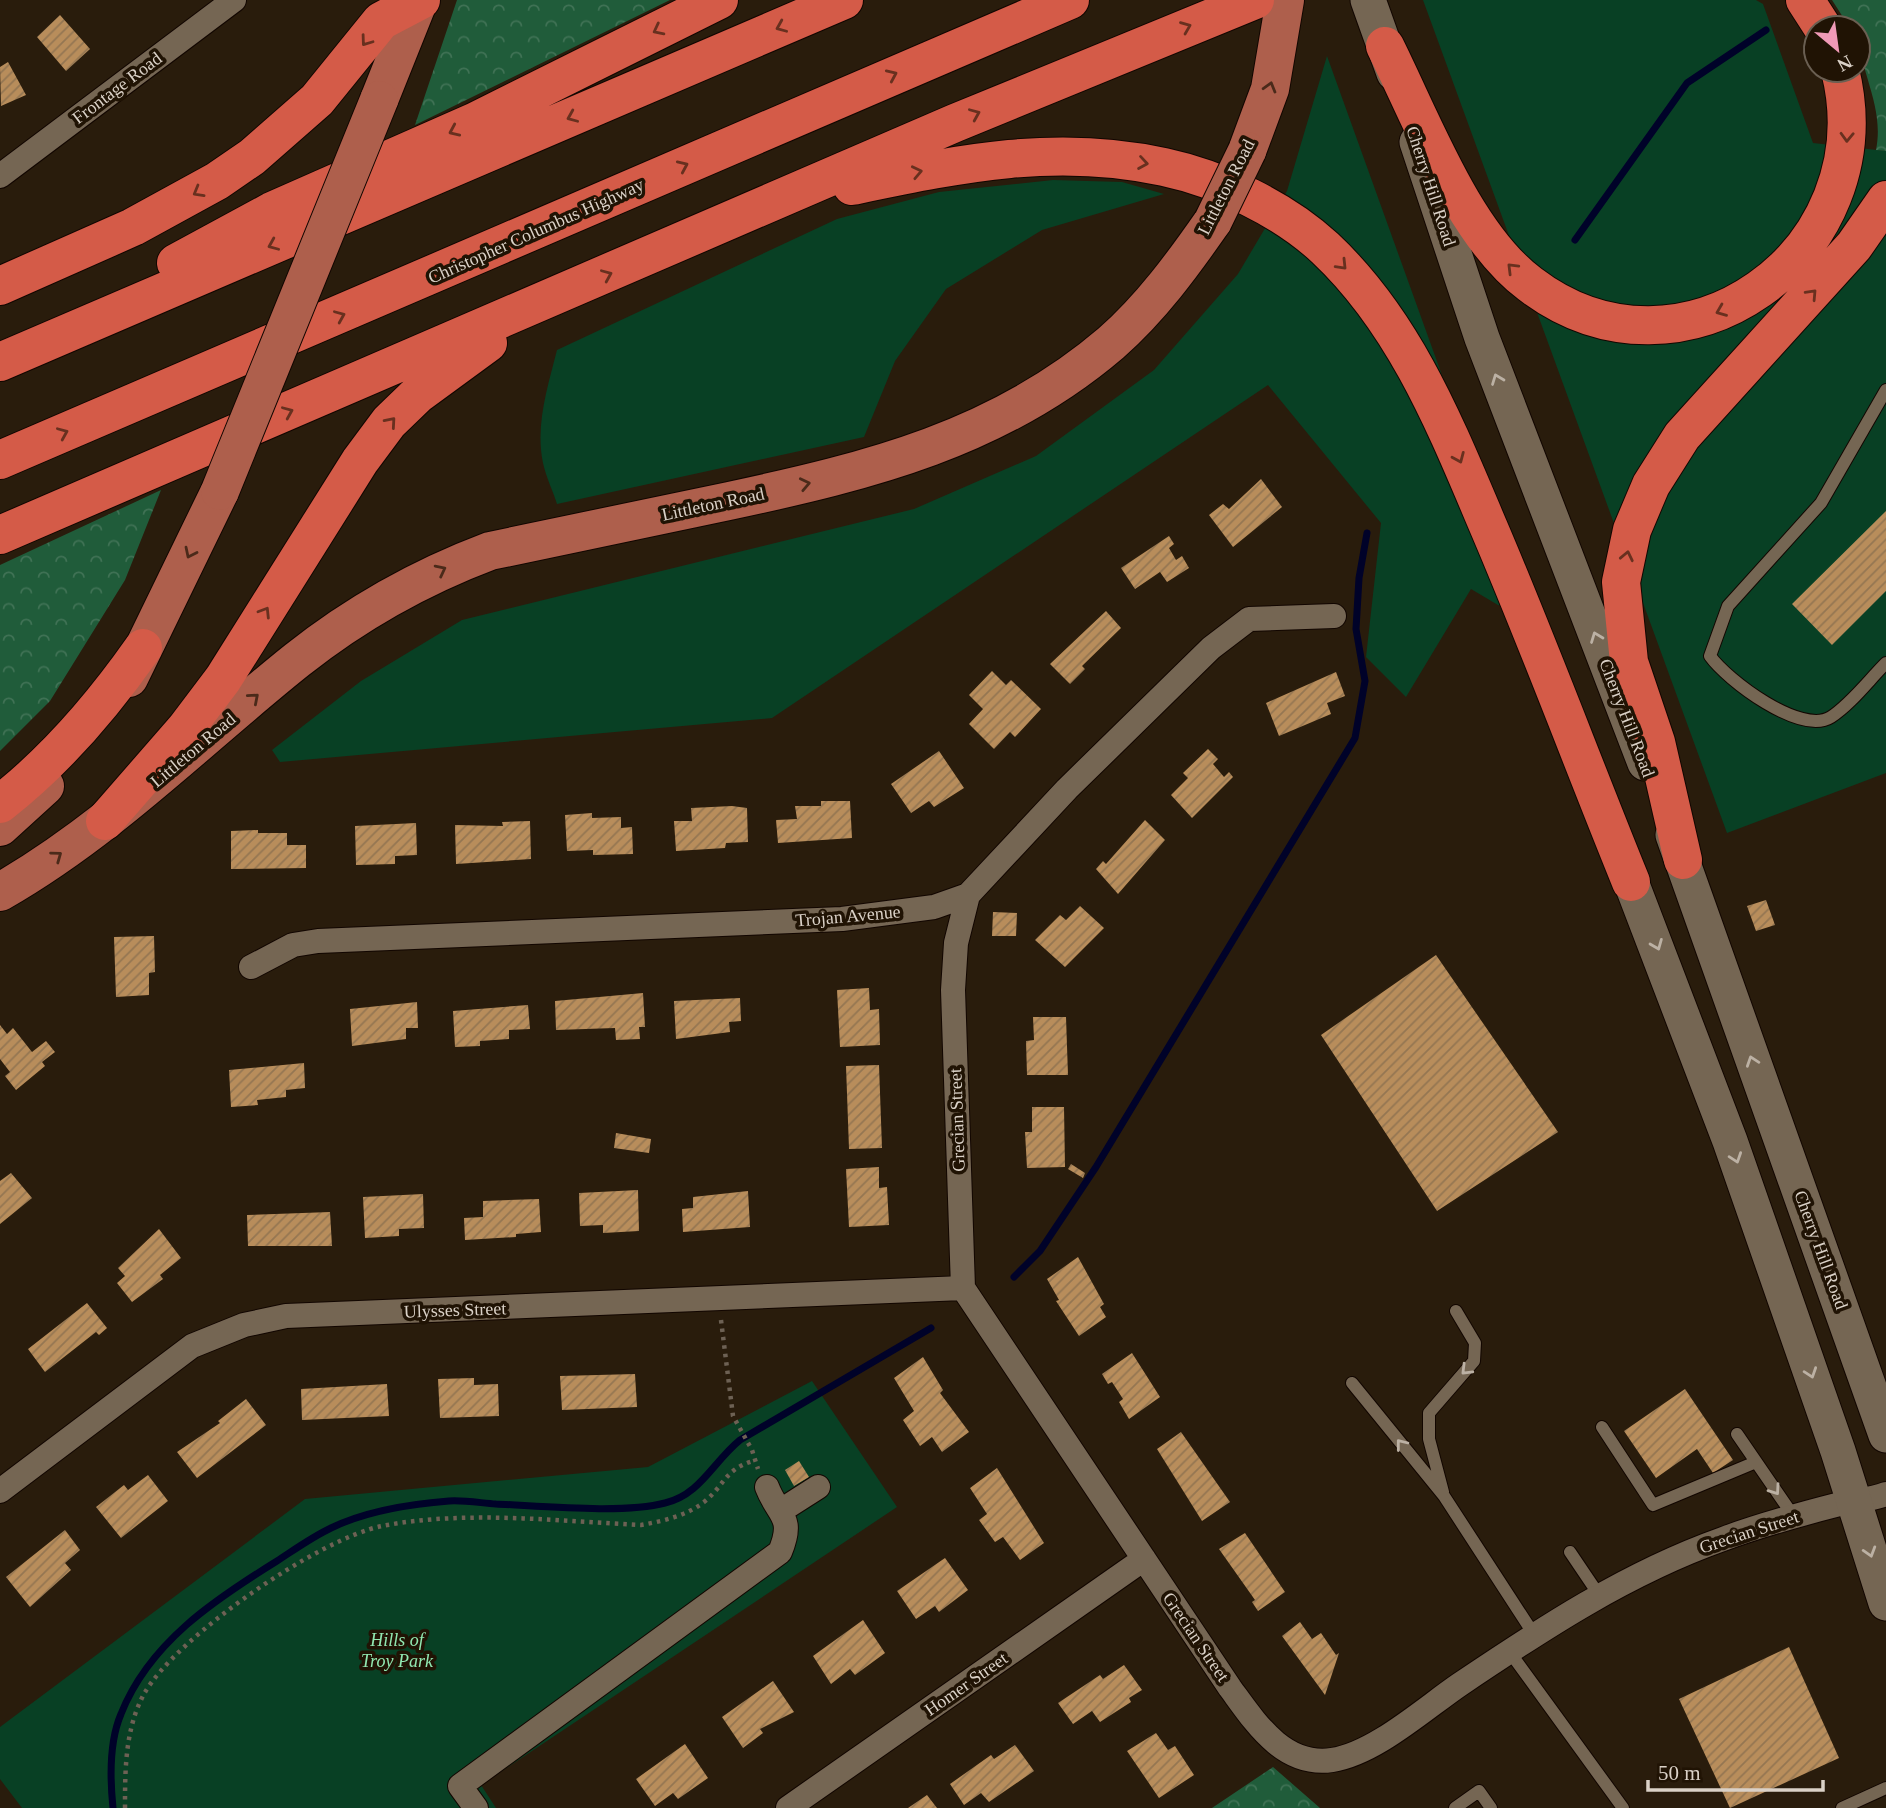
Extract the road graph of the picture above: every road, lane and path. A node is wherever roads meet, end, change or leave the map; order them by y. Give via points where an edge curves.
1 (234, 0) edge
2 (419, 0) edge
3 (719, 0) edge
4 (844, 0) edge
5 (1070, 0) edge
6 (1369, 3) edge
7 (1275, 6) edge
8 (1385, 46) junction
9 (1843, 84) edge
10 (0, 176) edge
11 (1886, 200) edge
12 (778, 201) junction
13 (0, 286) edge
14 (544, 302) junction
15 (0, 360) edge
16 (1886, 390) edge
17 (0, 460) edge
18 (169, 462) junction
19 (0, 535) edge
20 (0, 544) edge
21 (1334, 616) dead end
22 (143, 648) junction
23 (1886, 663) edge
24 (0, 804) edge
25 (105, 821) junction
26 (0, 827) edge
27 (1683, 860) junction
28 (1631, 882) joint
29 (0, 892) edge
30 (968, 895) junction
31 (251, 967) dead end
32 (963, 1288) junction
33 (718, 1299) junction
34 (1456, 1311) dead end
35 (1859, 1355) junction
36 (1352, 1383) dead end
37 (1886, 1386) edge
38 (1602, 1427) dead end
39 (1737, 1434) dead end
40 (1886, 1436) edge
41 (752, 1450) dead end
42 (753, 1461) dead end
43 (1756, 1462) junction
44 (767, 1487) dead end
45 (818, 1487) dead end
46 (0, 1491) edge
47 (1444, 1496) junction
48 (1870, 1497) edge
49 (782, 1510) junction
50 (1794, 1517) junction
51 (1570, 1552) dead end
52 (1144, 1559) junction
53 (1599, 1595) junction
54 (1886, 1603) edge
55 (1535, 1636) junction
56 (1509, 1651) junction
57 (1886, 1788) edge
58 (125, 1808) edge
59 (475, 1808) edge
60 (788, 1808) edge
61 (1455, 1808) edge
62 (1490, 1808) edge
63 (1623, 1808) edge
64 (1842, 1808) edge

1 - 10 street, Frontage Road
2 -> 13 highway via 381,21 317,100 217,181 133,226
2 -> 22 main road, bridge via 220,491
3 -> 15 highway via 474,122 272,211
4 -> 15 highway
17 -> 5 highway, Christopher Columbus Highway
6 - 8 main road, Cherry Hill Road
12 -> 7 highway via 1091,66
25 -> 7 main road, Littleton Road, bridge via 297,660 388,598 449,566 490,551 844,476 946,442 1056,384 1112,342 1152,302 1213,221 1270,89
9 -> 8 highway via 1847,105 1845,164 1833,204 1804,251 1778,279 1723,311 1693,322 1634,326 1557,302 1524,279 1495,250 1467,210
27 -> 8 main road, Cherry Hill Road via 1482,338
27 -> 11 highway via 1656,742 1629,662 1621,582 1632,530 1651,485 1682,436 1839,264
14 -> 12 highway
12 -> 28 highway via 958,163 1023,155 1071,156 1156,165 1257,202 1298,227 1352,276 1390,325 1437,407 1529,621
18 -> 14 highway
25 -> 14 highway via 223,679 389,422 417,395
16 - 23 lane via 1821,503 1728,606 1710,656 1750,694 1808,721 1829,718
18 - 19 highway
18 - 20 highway
21 - 30 street, Trojan Avenue via 1249,619 1211,648 1086,769
22 - 24 highway via 106,698 43,767
22 - 26 main road via 122,694 70,762
29 -> 25 main road, Littleton Road
35 -> 27 main road, Cherry Hill Road
28 -> 48 main road
30 - 31 street, Trojan Avenue via 934,907 842,919 318,941 293,945
30 - 32 street, Grecian Street via 956,943 953,990
32 - 33 street, Ulysses Street
32 - 52 street, Grecian Street
33 - 41 path via 733,1416
33 - 46 street, Ulysses Street via 286,1317 244,1325 192,1346
34 -> 47 lane via 1475,1343 1474,1361 1429,1413 1429,1439
35 - 37 main road
35 - 40 main road, Cherry Hill Road
47 -> 36 lane
38 - 43 lane via 1653,1505
39 - 43 lane
42 - 58 path via 729,1472 705,1502 665,1521 641,1525 435,1519 380,1527 331,1545 230,1610 162,1666 143,1696 132,1726 125,1761
43 -> 50 lane
44 - 49 street
45 - 49 street
47 - 55 lane
48 - 50 street, Grecian Street
48 -> 54 main road
49 - 59 street via 787,1520 780,1552 460,1786
50 - 53 street, Grecian Street via 1723,1539
51 - 53 lane
52 - 56 street, Grecian Street via 1259,1728 1300,1757 1332,1760 1362,1750
52 - 60 street, Homer Street
53 - 55 street, Grecian Street
55 - 56 street, Grecian Street
56 - 63 lane
57 - 64 lane
61 - 62 lane via 1479,1791

